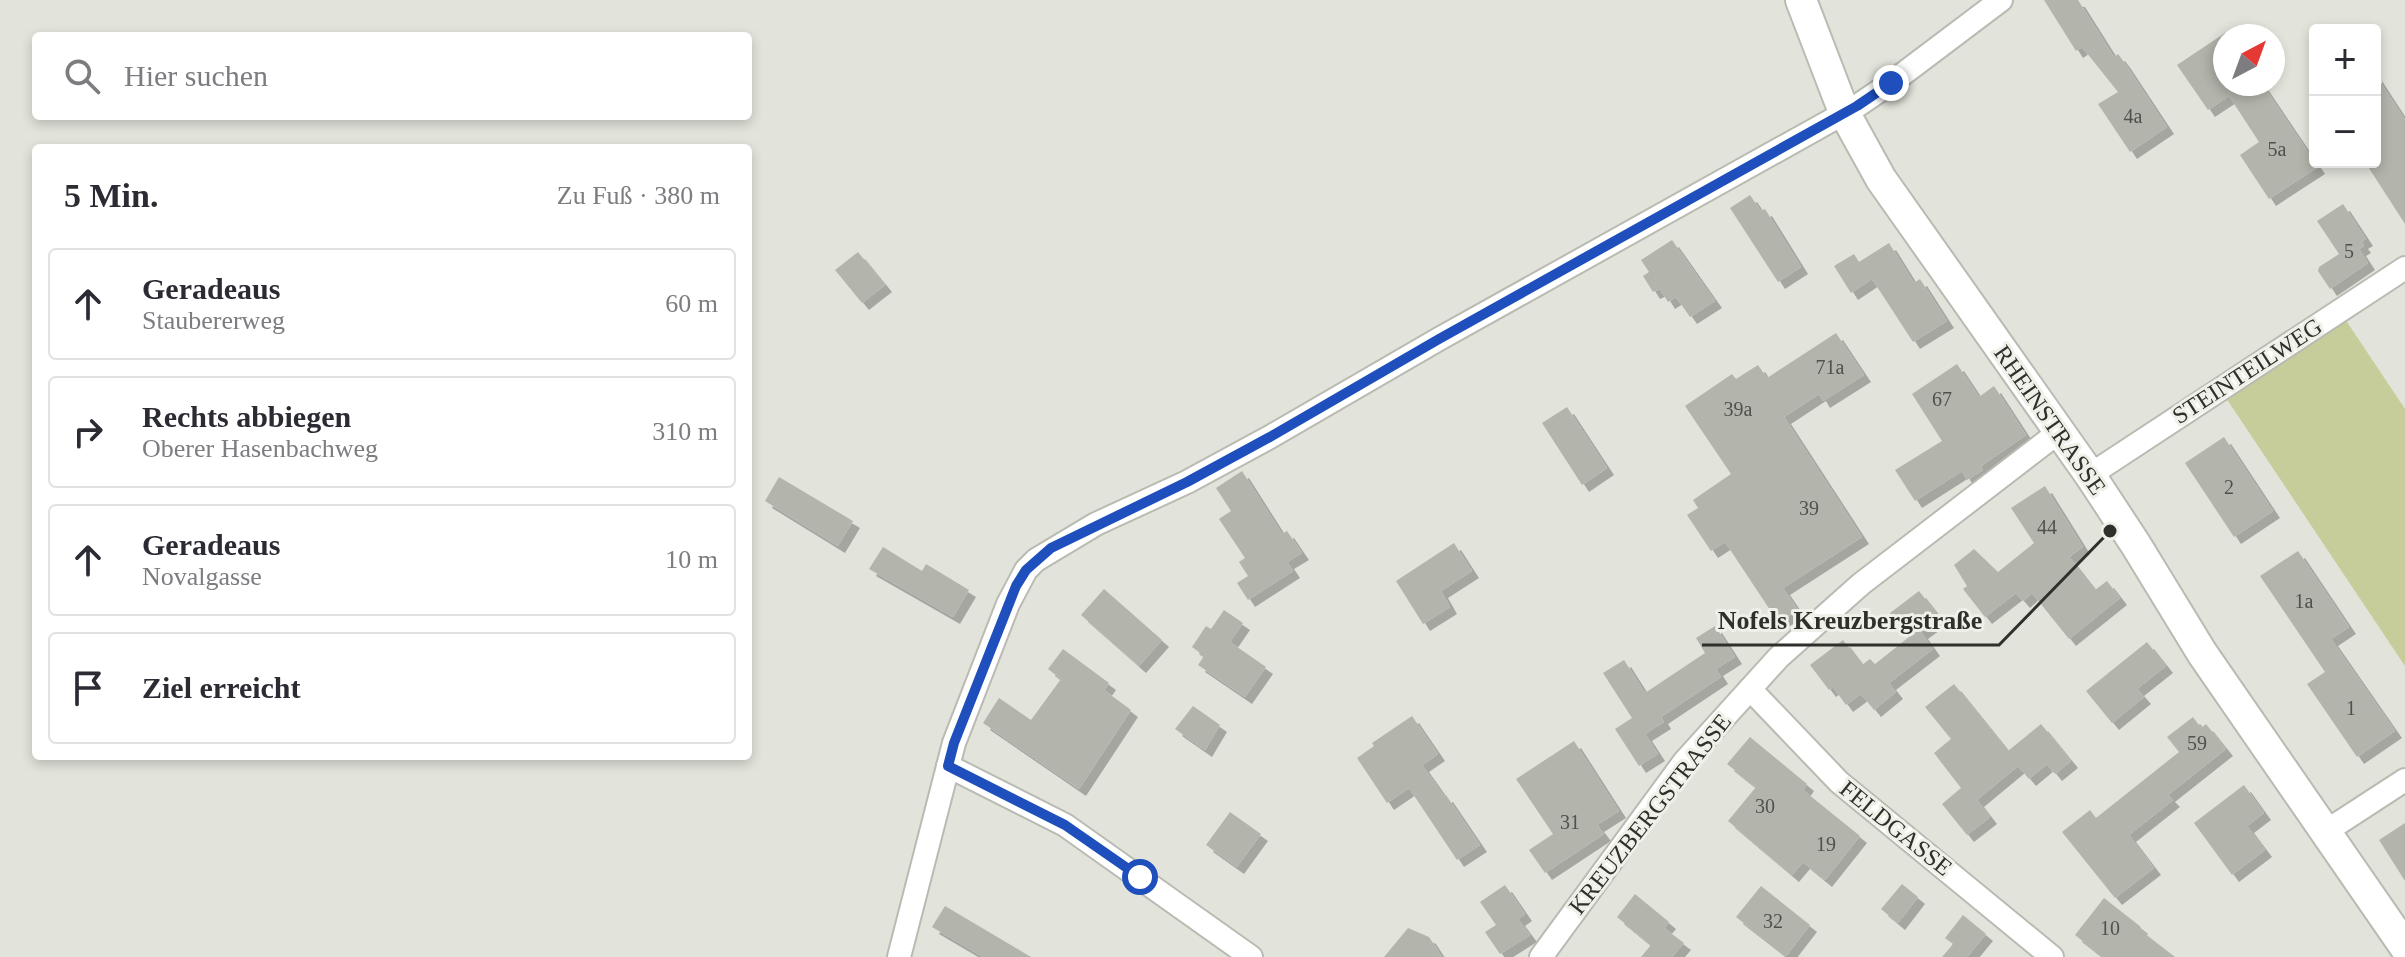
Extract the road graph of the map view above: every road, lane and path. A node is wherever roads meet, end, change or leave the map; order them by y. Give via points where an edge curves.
1 (1801, 0) edge
2 (2001, 0) edge
3 (1844, 112) junction
4 (2405, 268) edge
5 (2059, 432) junction
6 (2090, 475) junction
7 (1750, 689) junction
8 (948, 766) junction
9 (2405, 780) edge
10 (2325, 832) junction
11 (2405, 947) edge
12 (899, 957) edge
13 (1251, 957) edge
14 (1541, 957) edge
15 (2052, 957) edge

1 - 3 main road, RHEINSTRASSE
2 - 3 street
3 - 5 main road, RHEINSTRASSE via 1881,179
3 - 8 street via 1270,437 1043,554 1016,586
4 - 6 street, STEINTEILWEG
5 - 6 main road, RHEINSTRASSE
5 - 7 street, KREUZBERGSTRASSE via 1861,584
6 - 10 main road, RHEINSTRASSE via 2202,653
7 - 14 street, KREUZBERGSTRASSE via 1684,762
7 - 15 street, FELDGASSE via 1839,782
8 - 12 street
8 - 13 street via 1065,825
9 - 10 street
10 - 11 main road, RHEINSTRASSE

